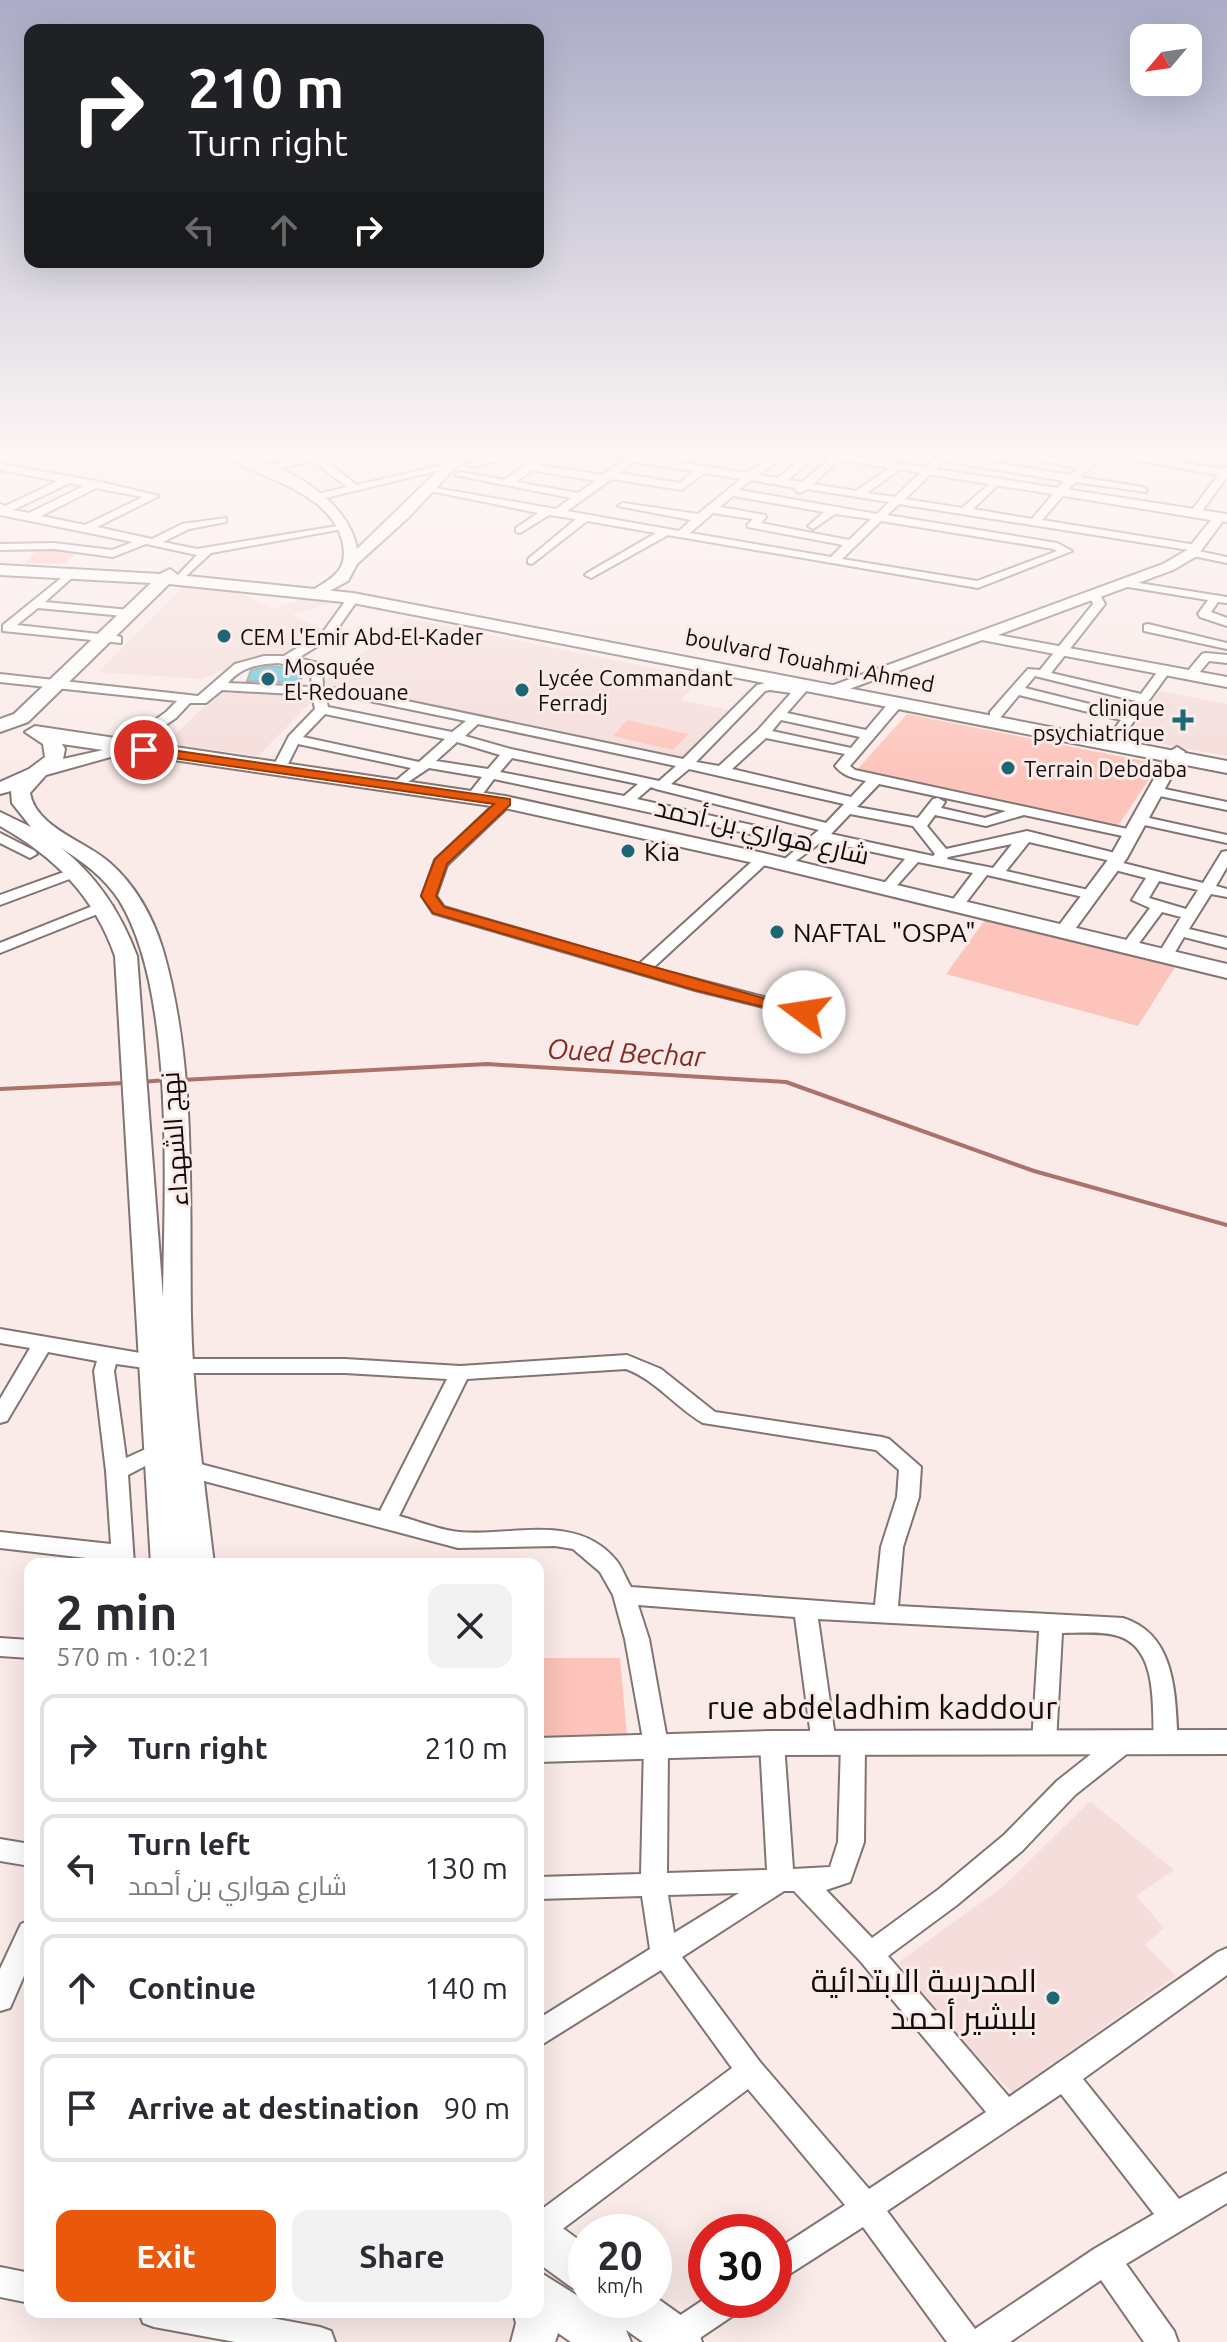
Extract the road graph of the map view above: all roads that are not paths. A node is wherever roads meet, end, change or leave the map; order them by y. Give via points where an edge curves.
1 (183, 563) edge
2 (192, 563) edge
3 (351, 563) edge
4 (611, 563) edge
5 (847, 563) edge
6 (1034, 563) edge
7 (1169, 563) edge
8 (0, 568) edge
9 (71, 573) junction
10 (591, 575) dead end
11 (174, 577) junction
12 (1126, 584) junction
13 (345, 591) junction
14 (1095, 595) junction
15 (1221, 599) edge
16 (35, 604) junction
17 (130, 614) junction
18 (1227, 622) edge
19 (4, 628) edge
20 (1148, 628) dead end
21 (572, 635) junction
22 (981, 636) junction
23 (110, 639) junction
24 (315, 641) junction
25 (337, 648) dead end
26 (1063, 650) junction
27 (1224, 651) edge
28 (289, 658) junction
29 (1165, 670) junction
30 (1044, 674) junction
31 (1191, 675) junction
32 (0, 678) edge
33 (1227, 682) edge
34 (59, 686) junction
35 (219, 686) junction
36 (803, 687) junction
37 (838, 687) junction
38 (871, 688) junction
39 (1016, 690) junction
40 (318, 691) junction
41 (186, 699) junction
42 (1145, 699) junction
43 (897, 702) junction
44 (322, 710) junction
45 (777, 715) junction
46 (995, 715) junction
47 (1129, 718) junction
48 (475, 720) junction
49 (0, 726) edge
50 (763, 733) junction
51 (39, 734) junction
52 (867, 734) junction
53 (455, 737) junction
54 (294, 739) junction
55 (1113, 740) junction
56 (131, 749) junction
57 (853, 752) junction
58 (509, 753) junction
59 (1176, 754) junction
60 (424, 764) junction
61 (686, 764) junction
62 (1227, 764) edge
63 (279, 769) junction
64 (722, 771) junction
65 (39, 774) junction
66 (491, 774) junction
67 (876, 779) junction
68 (399, 784) junction
69 (655, 784) junction
70 (0, 788) edge
71 (1155, 791) junction
72 (944, 793) junction
73 (474, 796) junction
74 (627, 801) junction
75 (505, 802) junction
76 (851, 806) junction
77 (1227, 806) edge
78 (932, 810) junction
79 (1025, 811) junction
80 (670, 813) junction
81 (1042, 815) junction
82 (602, 822) junction
83 (920, 823) junction
84 (1136, 827) junction
85 (1, 833) edge
86 (649, 834) junction
87 (821, 836) junction
88 (1026, 837) junction
89 (1227, 839) edge
90 (30, 854) dead end
91 (1227, 855) edge
92 (915, 857) junction
93 (940, 857) junction
94 (763, 859) junction
95 (1115, 861) junction
96 (786, 864) junction
97 (78, 871) junction
98 (990, 871) junction
99 (1155, 875) junction
100 (887, 888) junction
101 (1207, 888) junction
102 (1227, 893) edge
103 (1092, 895) junction
104 (2, 897) edge
105 (105, 906) junction
106 (956, 906) junction
107 (1158, 907) junction
108 (1189, 915) junction
109 (1180, 931) junction
110 (1063, 932) junction
111 (1227, 943) edge
112 (1129, 947) junction
113 (0, 948) edge
114 (1165, 956) junction
115 (642, 969) junction
116 (1227, 971) edge
117 (804, 1012) dead end
118 (0, 1336) edge
119 (43, 1344) junction
120 (108, 1356) junction
121 (166, 1364) junction
122 (460, 1373) junction
123 (0, 1416) edge
124 (161, 1449) junction
125 (189, 1469) junction
126 (117, 1471) junction
127 (386, 1521) junction
128 (0, 1540) edge
129 (116, 1558) edge
130 (122, 1558) edge
131 (167, 1558) edge
132 (197, 1558) edge
133 (624, 1595) junction
134 (805, 1609) junction
135 (886, 1614) junction
136 (1051, 1621) junction
137 (0, 1647) edge
138 (24, 1649) edge
139 (1124, 1742) junction
140 (1166, 1742) junction
141 (1227, 1742) edge
142 (772, 1743) junction
143 (1044, 1743) junction
144 (838, 1744) junction
145 (656, 1745) junction
146 (544, 1750) edge
147 (0, 1850) edge
148 (24, 1854) edge
149 (790, 1880) junction
150 (654, 1887) junction
151 (544, 1888) edge
152 (24, 1945) edge
153 (664, 1953) junction
154 (870, 1954) junction
155 (1227, 1960) edge
156 (0, 1999) edge
157 (544, 2030) edge
158 (750, 2071) junction
159 (1064, 2076) junction
160 (1006, 2115) junction
161 (1227, 2187) edge
162 (866, 2207) junction
163 (1175, 2217) junction
164 (544, 2226) edge
165 (544, 2240) edge
166 (792, 2257) edge
167 (568, 2258) edge
168 (1105, 2260) junction
169 (0, 2282) edge
170 (24, 2287) edge
171 (544, 2297) edge
172 (186, 2318) edge
173 (537, 2318) edge
174 (646, 2318) edge
175 (705, 2318) edge
176 (676, 2340) edge
177 (311, 2341) edge
178 (533, 2342) edge
179 (609, 2342) edge
180 (966, 2342) edge
181 (983, 2342) edge
182 (1163, 2342) edge

1 - 11 street
2 - 11 street
3 - 13 street
4 - 10 street
5 - 6 street via 978,585
7 - 12 street
8 - 9 main road, boulvard Touahmi Ahmed
8 - 11 main road, boulvard Touahmi Ahmed
9 - 11 main road, boulvard Touahmi Ahmed
9 - 16 street
11 - 13 main road, boulvard Touahmi Ahmed
11 - 17 main road
11 - 23 main road
12 - 14 street
12 - 15 street
13 - 21 main road, boulvard Touahmi Ahmed
13 - 24 street via 334,628
14 - 22 street
14 - 26 street via 1099,604
15 - 18 street via 1204,614
16 - 17 street
16 - 19 street
17 - 23 main road
19 - 23 street
20 - 27 street
21 - 36 main road, boulvard Touahmi Ahmed
21 - 37 main road, boulvard Touahmi Ahmed
22 - 26 street
22 - 38 street
23 - 34 main road
24 - 25 street
24 - 28 street
26 - 29 street
26 - 30 street
27 - 31 street via 1203,658
28 - 35 street via 248,664
28 - 40 street via 318,667
29 - 31 street
29 - 42 street
30 - 39 street via 1030,673
30 - 42 street
31 - 33 street
32 - 34 street
34 - 41 street
34 - 49 main road via 21,718
34 - 51 main road via 36,719
35 - 40 street
35 - 41 street via 205,699
36 - 37 main road, boulvard Touahmi Ahmed
36 - 45 street
36 - 61 street via 761,688
37 - 38 main road, boulvard Touahmi Ahmed
38 - 43 main road, boulvard Touahmi Ahmed
38 - 46 main road, boulvard Touahmi Ahmed
39 - 46 street
39 - 47 street
40 - 44 street
40 - 48 street via 358,694
41 - 56 street
42 - 47 street
43 - 52 street
43 - 59 main road, boulvard Touahmi Ahmed
44 - 53 street
44 - 54 street
45 - 50 street
45 - 52 street
46 - 55 main road, boulvard Touahmi Ahmed
47 - 55 street
48 - 53 street
48 - 61 street
49 - 51 main road
50 - 57 street
50 - 64 street
51 - 56 main road
51 - 65 main road, نهج الشهداء via 56,751
52 - 57 street
53 - 58 street
53 - 60 street
54 - 60 street
54 - 63 street
55 - 59 main road, boulvard Touahmi Ahmed
56 - 63 main road, شارع هواري بن أحمد
56 - 65 main road
57 - 67 street via 843,770
58 - 66 street
58 - 69 street
59 - 62 main road, boulvard Touahmi Ahmed
59 - 71 street
60 - 66 street
60 - 68 street
61 - 64 street
61 - 69 street
63 - 68 main road, شارع هواري بن أحمد
64 - 76 street
65 - 70 main road
65 - 121 main road, نهج الشهداء via 20,792 22,809 102,866 141,920 154,958 165,1017 179,1191 177,1318
66 - 73 street
66 - 74 street
67 - 72 street
67 - 76 street
68 - 73 main road, شارع هواري بن أحمد
69 - 74 street
69 - 87 street
71 - 77 street
71 - 84 street
72 - 78 street
72 - 79 street
73 - 75 main road, شارع هواري بن أحمد
74 - 80 street
74 - 82 street
75 - 82 main road, شارع هواري بن أحمد
75 - 115 street via 440,863 429,896 432,905
76 - 83 street
76 - 87 street
78 - 79 street via 986,822
78 - 83 street
79 - 81 street
80 - 86 street
80 - 87 street
81 - 84 street
81 - 88 street
82 - 86 main road, شارع هواري بن أحمد
83 - 93 street
84 - 89 street
84 - 95 street
85 - 90 street
85 - 97 main road, نهج الشهداء via 50,847
86 - 94 main road, شارع هواري بن أحمد
87 - 92 street
87 - 96 street
88 - 93 street
88 - 95 street
88 - 98 street
91 - 101 street
92 - 93 street
92 - 100 street
93 - 98 street
94 - 96 main road, شارع هواري بن أحمد
94 - 115 street
95 - 99 street
95 - 103 street
96 - 100 main road, شارع هواري بن أحمد
97 - 104 street
97 - 105 main road, نهج الشهداء
98 - 103 street
98 - 106 street
99 - 101 street
99 - 107 street via 1140,898
100 - 106 main road, شارع هواري بن أحمد
101 - 102 street
101 - 108 street
103 - 110 street
105 - 113 street
105 - 121 main road, نهج الشهداء via 126,956 135,1109
106 - 110 main road, شارع هواري بن أحمد
107 - 108 street
107 - 112 street
108 - 109 street
109 - 111 street
109 - 114 street
110 - 112 main road, شارع هواري بن أحمد
112 - 114 main road, شارع هواري بن أحمد
114 - 116 main road, شارع هواري بن أحمد
115 - 117 street
118 - 119 street
119 - 120 street
119 - 123 street
120 - 121 street
120 - 126 street via 104,1371
121 - 122 street
121 - 124 main road, نهج الشهداء
121 - 125 main road, نهج الشهداء
122 - 127 street
122 - 135 street via 627,1362 649,1368 710,1418 882,1444 910,1467 908,1497 892,1547
124 - 126 street
124 - 131 main road, نهج الشهداء
125 - 127 street
125 - 132 main road, نهج الشهداء
126 - 130 street
127 - 133 street via 458,1540 579,1542 608,1566
128 - 129 street
133 - 134 street
133 - 145 street
134 - 135 street
134 - 144 street
135 - 136 street
136 - 140 street via 1123,1627 1149,1645 1159,1661
136 - 143 street
137 - 138 street
139 - 140 street, rue abdeladhim kaddour
139 - 143 street, rue abdeladhim kaddour
139 - 154 street via 1066,1788 1013,1843
140 - 141 street, rue abdeladhim kaddour
142 - 144 street, rue abdeladhim kaddour
142 - 145 street, rue abdeladhim kaddour
142 - 149 street
143 - 144 street, rue abdeladhim kaddour
144 - 149 street via 854,1787 846,1866 828,1879
145 - 146 street, rue abdeladhim kaddour
145 - 150 street
147 - 148 street
149 - 150 street
149 - 153 street
149 - 154 street
150 - 151 street
150 - 153 street
152 - 156 street
153 - 157 street
153 - 158 street
154 - 160 street
155 - 159 street
158 - 162 street
158 - 164 street
159 - 160 street
159 - 163 street
160 - 162 street
161 - 163 street
162 - 166 street
162 - 180 street
163 - 168 street
165 - 167 main road
168 - 181 street
168 - 182 street
169 - 170 street
171 - 179 main road
172 - 177 street
173 - 178 main road
174 - 176 main road
175 - 176 street

